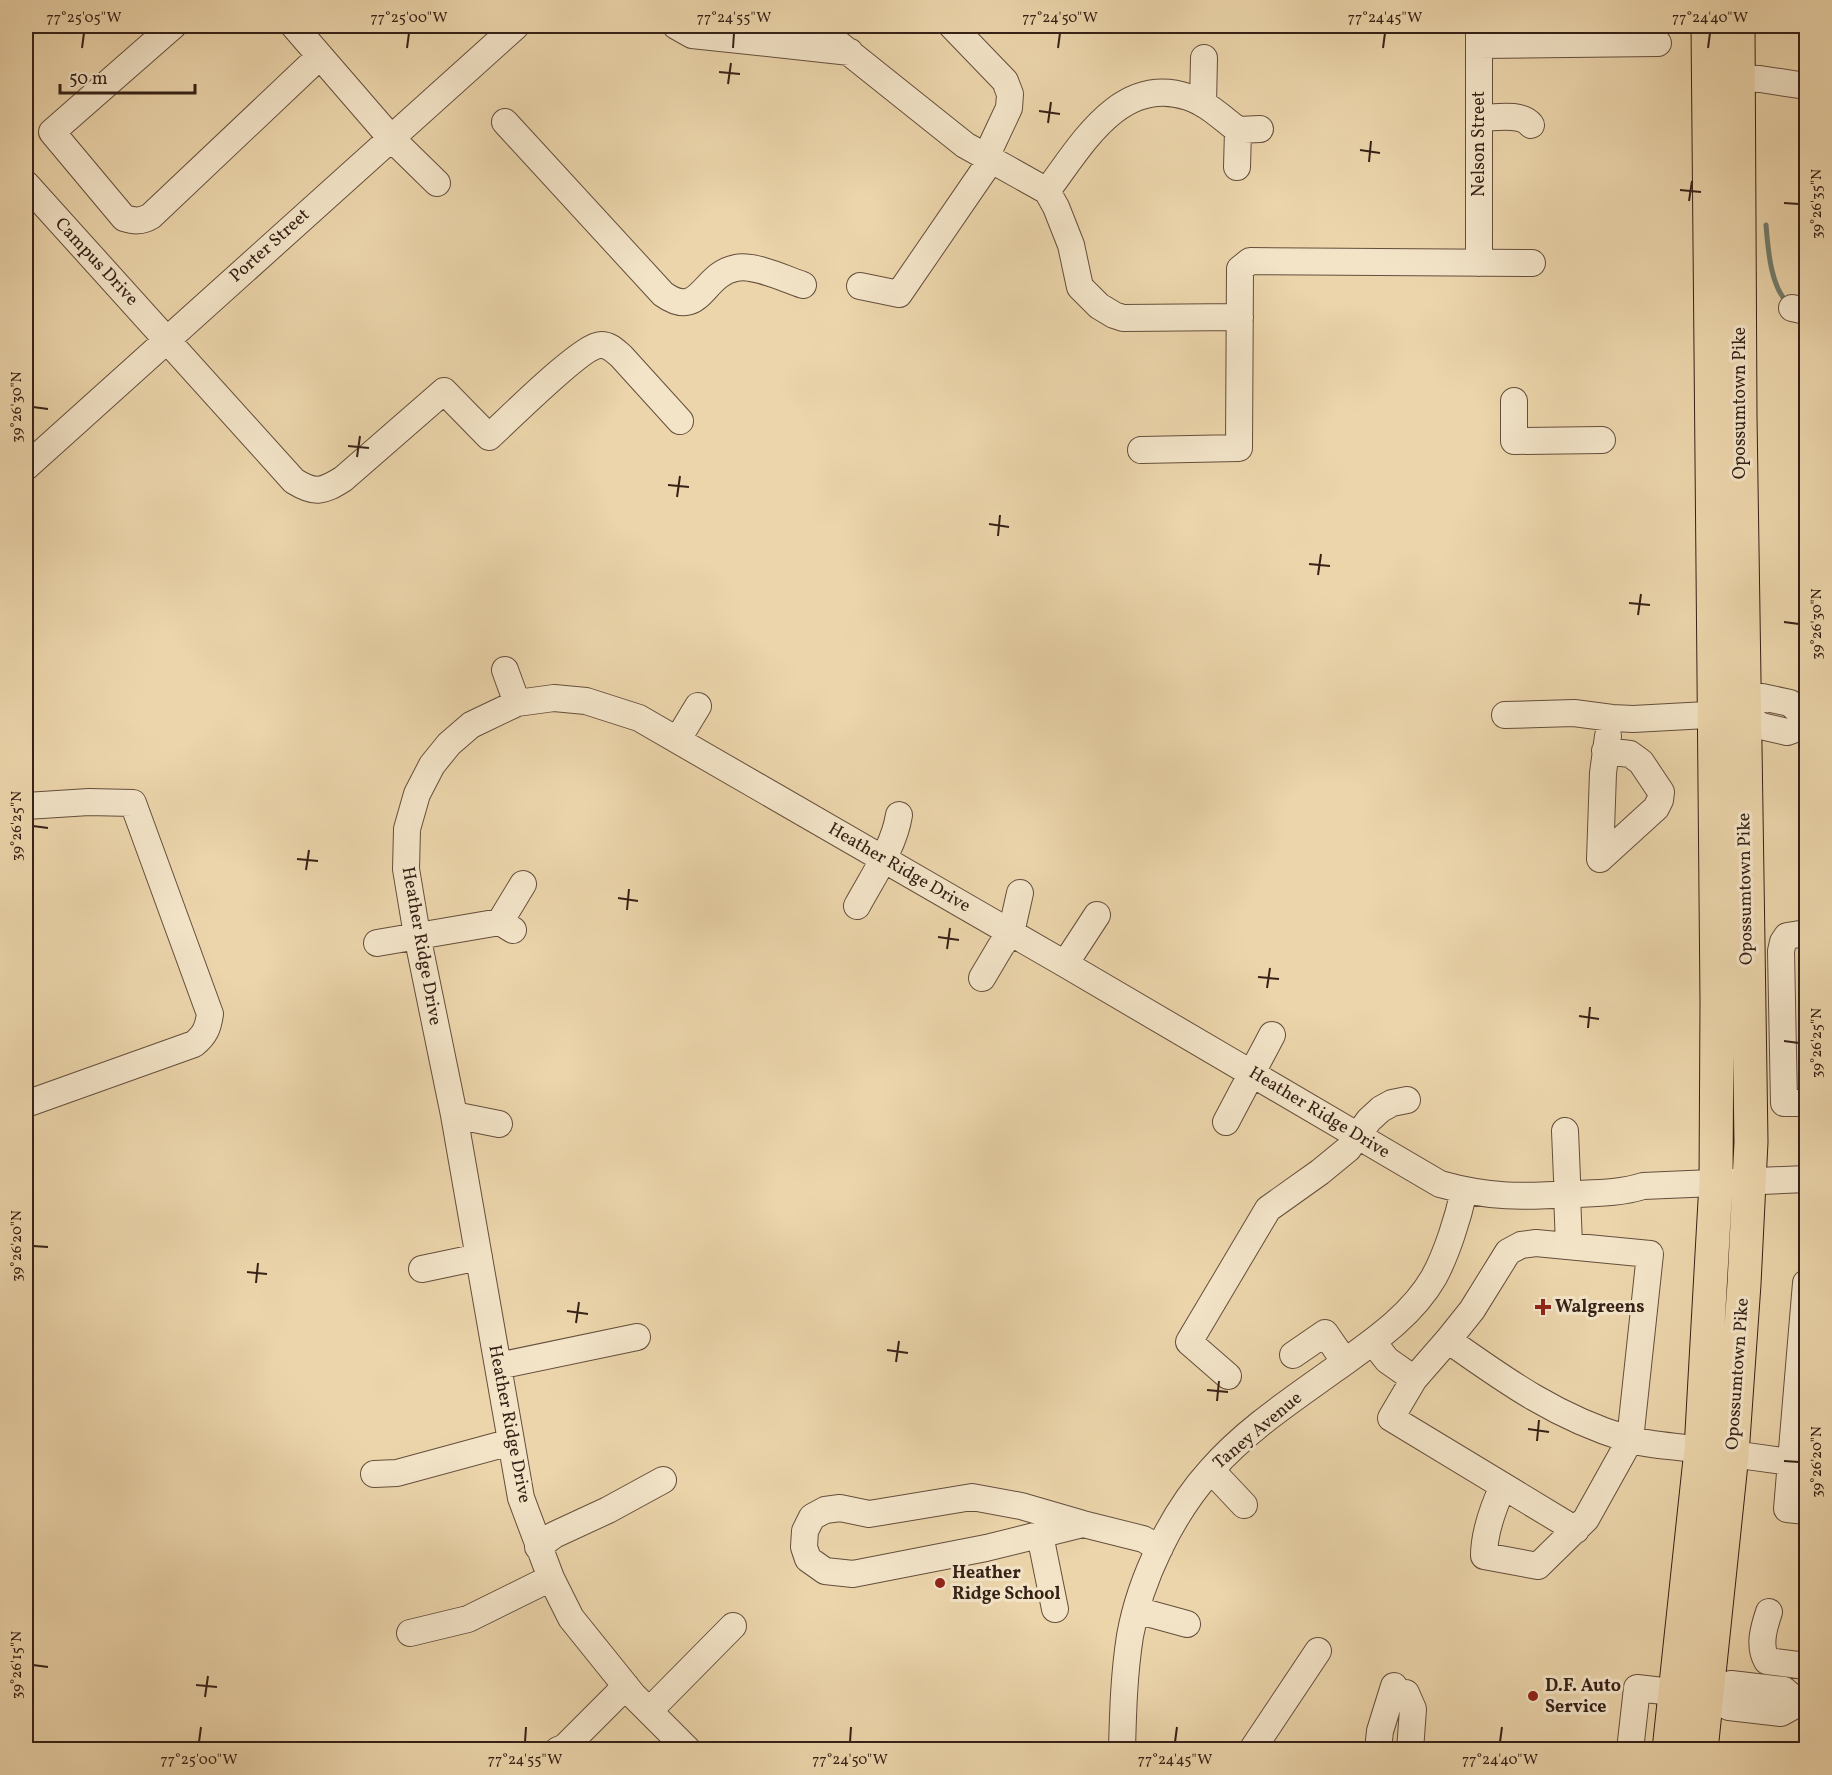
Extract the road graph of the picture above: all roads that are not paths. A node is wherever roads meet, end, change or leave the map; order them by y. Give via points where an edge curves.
1 (173, 26) edge
2 (294, 26) edge
3 (516, 26) edge
4 (676, 26) edge
5 (816, 26) edge
6 (952, 26) edge
7 (1708, 26) edge
8 (1738, 26) edge
9 (1479, 35) edge
10 (1539, 35) edge
11 (1658, 43) dead end
12 (850, 52) junction
13 (320, 56) junction
14 (1204, 58) dead end
15 (1724, 78) junction
16 (1806, 86) edge
17 (1203, 104) junction
18 (1479, 118) junction
19 (505, 122) dead end
20 (1531, 125) dead end
21 (390, 137) junction
22 (989, 158) junction
23 (1237, 167) dead end
24 (437, 183) dead end
25 (26, 184) edge
26 (1047, 191) junction
27 (1479, 263) junction
28 (1532, 263) dead end
29 (803, 285) dead end
30 (860, 286) dead end
31 (1240, 317) junction
32 (167, 339) junction
33 (1514, 401) dead end
34 (680, 421) dead end
35 (1602, 440) dead end
36 (1141, 450) dead end
37 (26, 467) edge
38 (505, 670) dead end
39 (517, 703) junction
40 (698, 706) dead end
41 (1729, 714) junction
42 (1504, 716) dead end
43 (1612, 718) junction
44 (1806, 718) edge
45 (1806, 725) edge
46 (678, 739) junction
47 (1605, 751) dead end
48 (26, 806) edge
49 (899, 815) dead end
50 (882, 859) junction
51 (523, 884) dead end
52 (1020, 893) dead end
53 (857, 906) dead end
54 (1097, 915) dead end
55 (1011, 933) junction
56 (1806, 933) edge
57 (417, 935) junction
58 (377, 943) dead end
59 (1065, 964) junction
60 (982, 978) dead end
61 (1272, 1035) dead end
62 (1252, 1073) junction
63 (1407, 1101) dead end
64 (1795, 1103) edge
65 (26, 1104) edge
66 (454, 1115) junction
67 (1226, 1122) dead end
68 (499, 1124) dead end
69 (1565, 1131) dead end
70 (1358, 1135) junction
71 (1806, 1179) edge
72 (1732, 1182) junction
73 (1567, 1187) junction
74 (1464, 1191) junction
75 (1569, 1245) junction
76 (479, 1257) junction
77 (422, 1269) dead end
78 (1806, 1283) edge
79 (637, 1337) dead end
80 (1448, 1341) junction
81 (1372, 1342) junction
82 (1293, 1355) dead end
83 (1345, 1362) junction
84 (498, 1366) junction
85 (1228, 1376) dead end
86 (1414, 1379) junction
87 (1630, 1440) junction
88 (511, 1442) junction
89 (1716, 1452) junction
90 (1791, 1462) junction
91 (1211, 1470) junction
92 (374, 1474) dead end
93 (663, 1480) dead end
94 (1503, 1486) junction
95 (1244, 1505) dead end
96 (1806, 1511) edge
97 (1083, 1524) junction
98 (1576, 1530) junction
99 (1040, 1535) junction
100 (538, 1547) junction
101 (1160, 1548) junction
102 (551, 1578) junction
103 (1055, 1609) dead end
104 (1136, 1610) junction
105 (1769, 1612) dead end
106 (1187, 1624) dead end
107 (733, 1626) dead end
108 (410, 1633) dead end
109 (1318, 1651) dead end
110 (1806, 1666) edge
111 (626, 1686) junction
112 (1691, 1694) junction
113 (1803, 1703) edge
114 (649, 1711) junction
115 (558, 1749) edge
116 (688, 1749) edge
117 (1122, 1749) edge
118 (1252, 1749) edge
119 (1378, 1749) edge
120 (1410, 1749) edge
121 (1630, 1749) edge
122 (1669, 1749) edge
123 (1701, 1749) edge

1 - 13 street via 52,132 124,218 133,221 151,216
2 - 13 street
3 - 21 street, Porter Street
4 - 12 street via 692,35
5 - 12 street
6 - 22 street via 1005,81 1010,94 1009,108
7 - 15 main road, Opossumtown Pike
8 - 15 main road, Opossumtown Pike
9 - 10 street
9 - 18 street, Nelson Street
10 - 11 street
12 - 22 street via 965,145
13 - 21 street
14 - 17 street
15 - 16 street
15 - 41 main road, Opossumtown Pike
17 - 23 street via 1249,130
17 - 26 street via 1169,93 1152,92 1134,98 1102,120
18 - 20 street via 1518,118
18 - 27 street, Nelson Street
19 - 29 street via 672,300 690,302 720,273 738,267
21 - 24 street
21 - 32 street, Porter Street
22 - 26 street
22 - 30 street via 899,294
25 - 32 street, Campus Drive
26 - 31 street via 1071,245 1080,287 1099,306 1123,318
27 - 28 street
27 - 31 street via 1250,261 1240,269
31 - 36 street via 1239,448
32 - 34 street, Campus Drive via 294,481 308,489 330,487 343,479 444,391 489,437 562,370 587,350 602,345 621,356
32 - 37 street, Porter Street
33 - 35 street via 1514,441
38 - 39 street
39 - 46 street, Heather Ridge Drive via 554,698 586,701 639,718
39 - 57 street, Heather Ridge Drive via 471,725 449,744 417,794 407,829 406,869
40 - 46 street
41 - 43 street
41 - 44 street via 1762,697 1790,702
41 - 45 street via 1787,732
41 - 72 main road, Opossumtown Pike via 1751,1142
42 - 43 street via 1574,713
43 - 47 street
46 - 50 street, Heather Ridge Drive
48 - 65 street via 133,803 210,1014 205,1035 194,1044
49 - 50 street
50 - 53 street
50 - 55 street, Heather Ridge Drive
51 - 57 street via 506,926
52 - 55 street
54 - 59 street
55 - 59 street, Heather Ridge Drive
55 - 60 street
56 - 64 street via 1787,936 1781,951
57 - 58 street
57 - 66 street, Heather Ridge Drive
59 - 62 street, Heather Ridge Drive
61 - 62 street
62 - 67 street
62 - 70 street, Heather Ridge Drive
63 - 70 street via 1381,1108
66 - 68 street
66 - 76 street, Heather Ridge Drive
69 - 73 street
70 - 74 street, Heather Ridge Drive via 1440,1184
70 - 85 street via 1348,1149 1268,1209 1189,1342
71 - 72 street
72 - 73 street via 1643,1186 1625,1192
72 - 89 main road, Opossumtown Pike via 1743,1295
73 - 74 street via 1504,1182
73 - 75 street
74 - 81 street, Taney Avenue via 1434,1276 1400,1320
75 - 80 street via 1536,1243 1508,1252
75 - 87 street via 1650,1254
76 - 77 street
76 - 84 street, Heather Ridge Drive
78 - 90 street
79 - 84 street
80 - 86 street
80 - 87 street via 1559,1413
81 - 83 street, Taney Avenue
81 - 86 street via 1387,1360
82 - 83 street via 1325,1333
83 - 91 street, Taney Avenue via 1264,1421
84 - 88 street, Heather Ridge Drive
86 - 94 street via 1391,1418
87 - 89 street
87 - 98 street via 1604,1490
88 - 92 street via 397,1473
88 - 100 street, Heather Ridge Drive via 521,1498
89 - 90 street
89 - 112 main road, Opossumtown Pike
90 - 96 street via 1788,1509
91 - 95 street
91 - 101 street, Taney Avenue via 1184,1505
93 - 100 street via 554,1535
94 - 98 street
94 - 98 street via 1494,1506 1484,1556 1538,1566
97 - 99 street
97 - 99 street via 1022,1506 972,1497 869,1514 840,1508 825,1510 812,1517 805,1531 804,1547 808,1559 825,1571 853,1574
97 - 101 street via 1143,1539
99 - 103 street
100 - 102 street, Heather Ridge Drive
101 - 104 street, Taney Avenue
102 - 108 street via 468,1619
102 - 111 street, Heather Ridge Drive via 571,1618
104 - 106 street
104 - 117 street, Taney Avenue via 1126,1661
105 - 110 street via 1763,1638 1767,1661
107 - 114 street
109 - 118 street
111 - 114 street, Heather Ridge Drive
111 - 115 street via 565,1748
112 - 113 street via 1729,1707 1781,1713
112 - 121 street via 1638,1688
112 - 122 main road, Opossumtown Pike
112 - 123 main road, Opossumtown Pike
114 - 116 street, Heather Ridge Drive
119 - 120 street via 1380,1731 1400,1690 1413,1709

